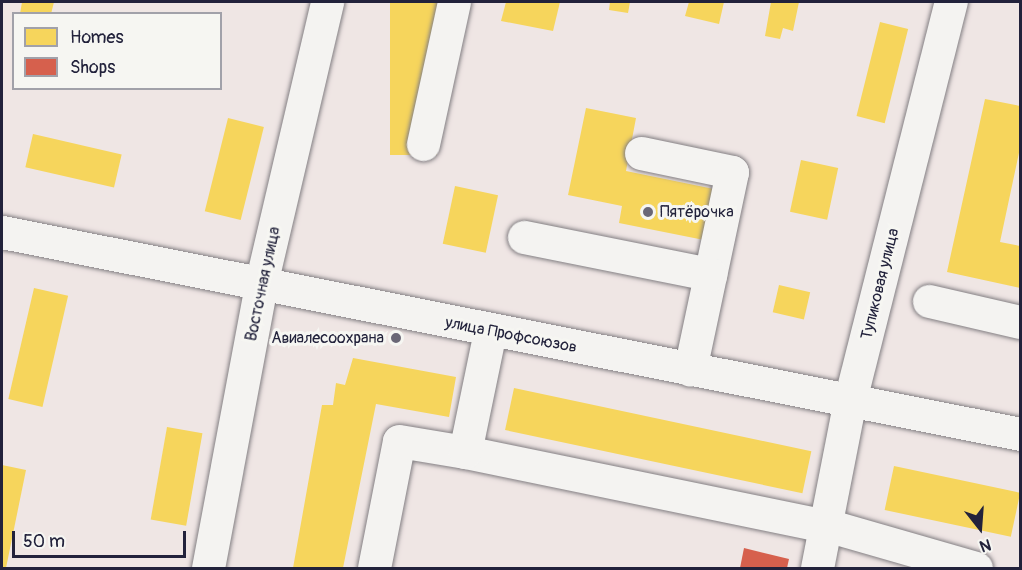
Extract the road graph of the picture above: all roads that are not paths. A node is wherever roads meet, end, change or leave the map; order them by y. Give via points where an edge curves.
1 (327, 2) edge
2 (454, 2) edge
3 (951, 2) edge
4 (423, 144) dead end
5 (641, 153) dead end
6 (2, 232) edge
7 (524, 237) dead end
8 (710, 274) junction
9 (261, 284) junction
10 (929, 301) dead end
11 (1020, 322) edge
12 (490, 331) junction
13 (690, 370) junction
14 (850, 400) junction
15 (1020, 434) edge
16 (465, 452) junction
17 (826, 526) junction
18 (208, 568) edge
19 (374, 568) edge
20 (817, 568) edge
21 (976, 568) edge

1 - 9 street, Восточная улица
2 - 4 street
3 - 14 street, Тупиковая улица
5 - 8 street via 732,172
6 - 9 street, улица Профсоюзов
7 - 8 street
8 - 13 street
9 - 12 street, улица Профсоюзов
9 - 18 street, Восточная улица
10 - 11 street
12 - 13 street, улица Профсоюзов
12 - 16 street
13 - 14 street, улица Профсоюзов
14 - 15 street, улица Профсоюзов
14 - 17 street, Тупиковая улица
16 - 17 street
16 - 19 street via 399,441
17 - 20 street, Тупиковая улица
17 - 21 street

